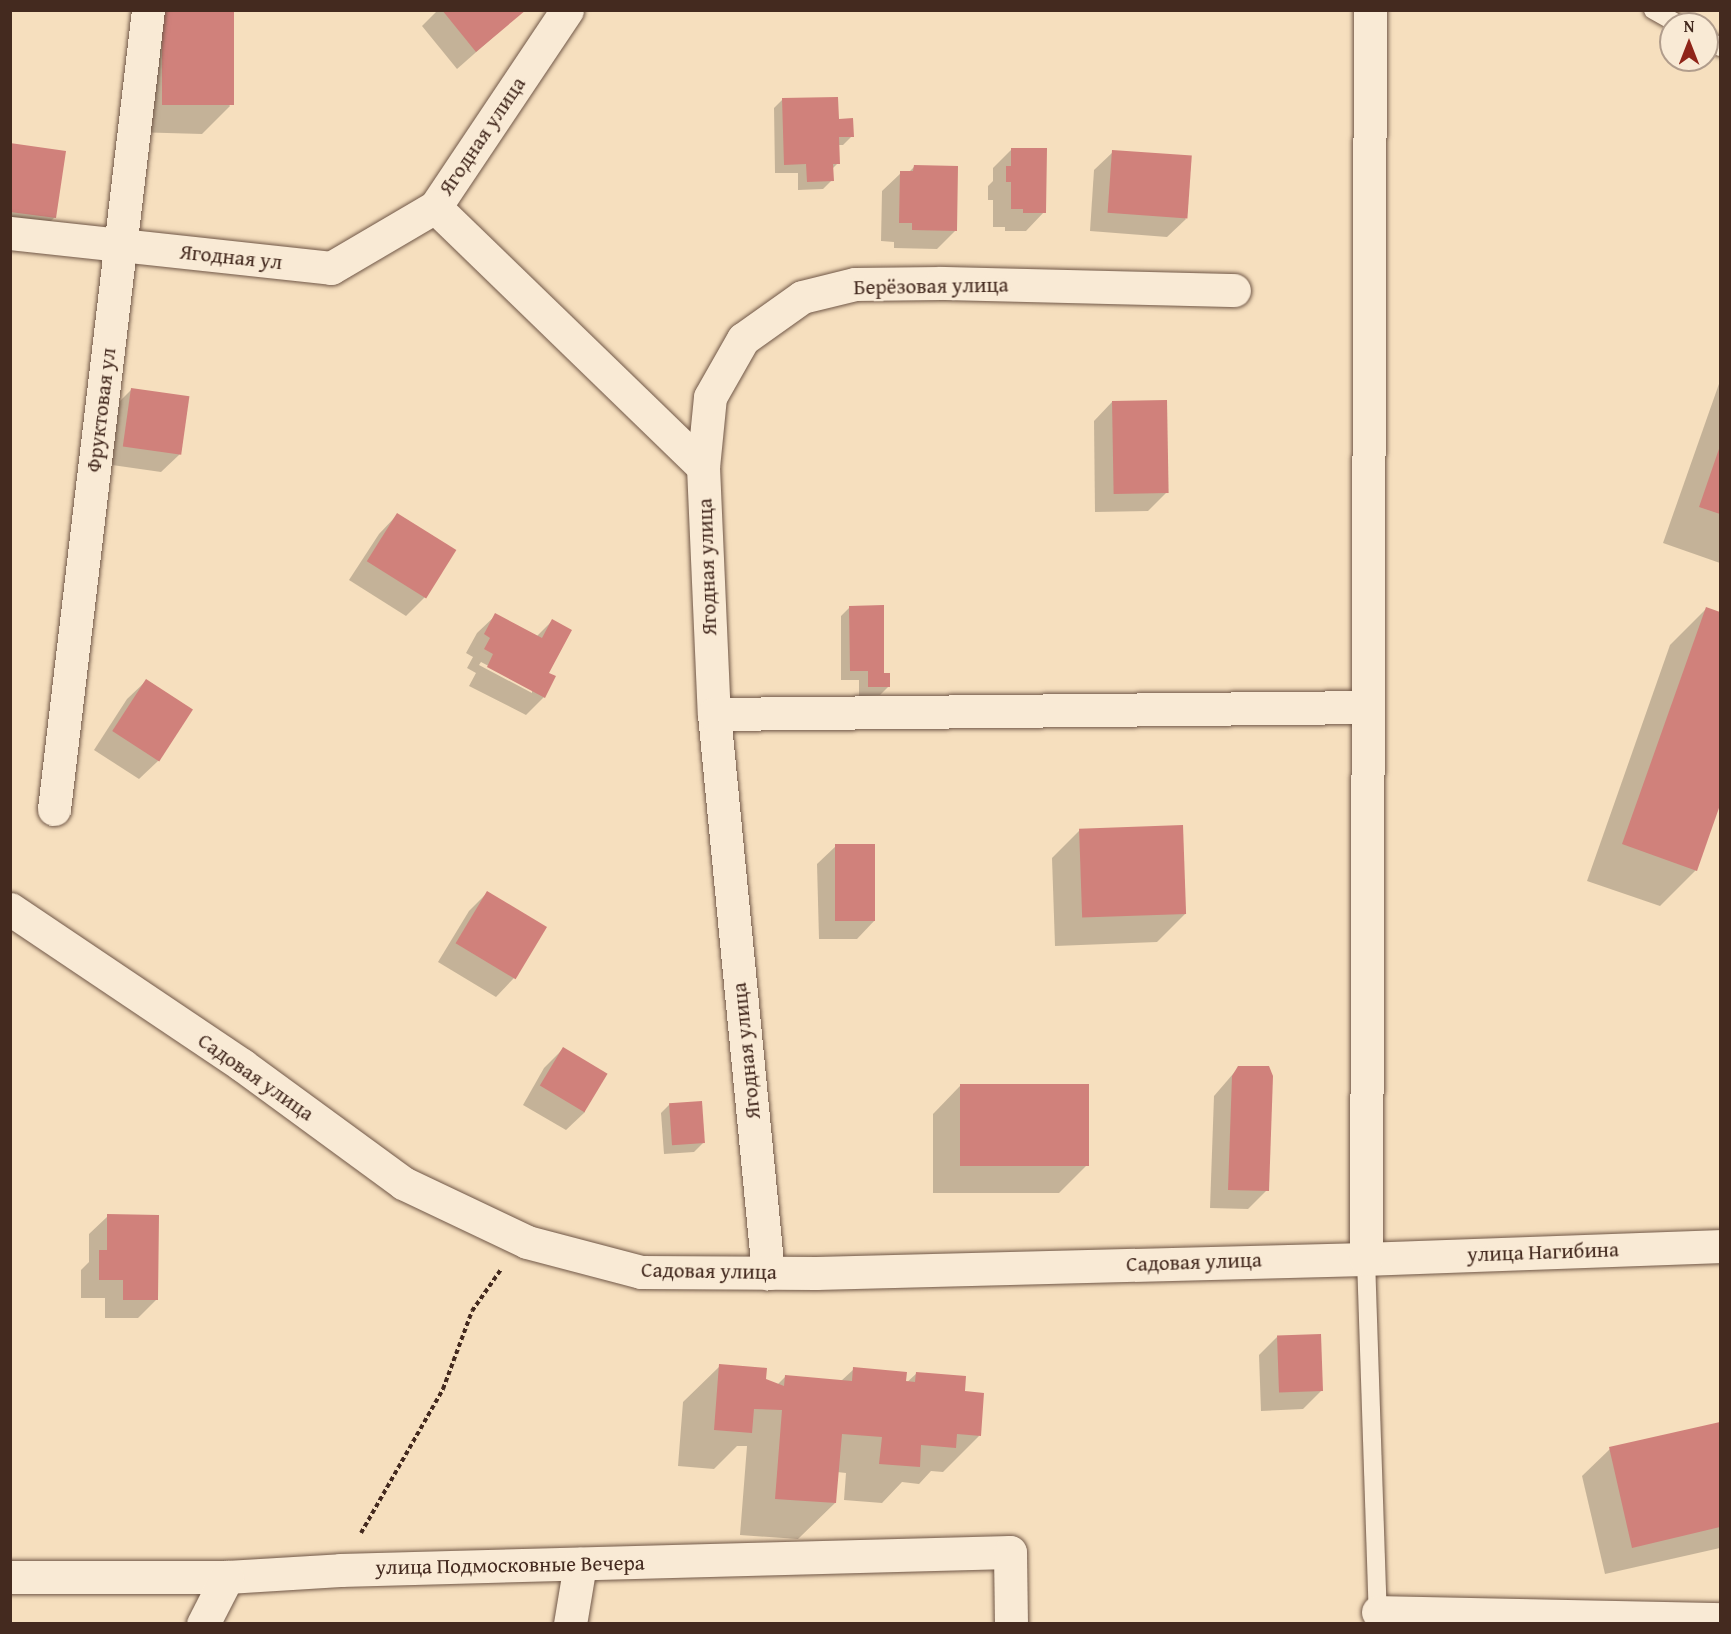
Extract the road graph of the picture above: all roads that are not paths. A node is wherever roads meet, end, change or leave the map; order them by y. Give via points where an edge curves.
1 (148, 10) edge
2 (567, 10) edge
3 (1370, 10) edge
4 (435, 207) junction
5 (10, 233) edge
6 (120, 245) junction
7 (1234, 290) dead end
8 (703, 466) junction
9 (1368, 707) junction
10 (714, 714) junction
11 (54, 809) dead end
12 (10, 909) edge
13 (1720, 1246) edge
14 (1366, 1259) junction
15 (768, 1273) junction
16 (580, 1564) junction
17 (227, 1576) junction
18 (10, 1577) edge
19 (1378, 1618) edge
20 (1720, 1619) edge
21 (203, 1623) edge
22 (570, 1623) edge
23 (1011, 1623) edge

1 - 6 street, Фруктовая ул
2 - 4 street, Ягодная улица
3 - 9 street
4 - 6 street, Ягодная ул via 331,268
4 - 8 street, Ягодная улица
5 - 6 street, Ягодная ул
6 - 11 street, Фруктовая ул
7 - 8 street, Берёзовая улица via 855,284 802,297 743,339 710,397
8 - 10 street, Ягодная улица
9 - 10 street
9 - 14 street
10 - 15 street, Ягодная улица
12 - 15 street, Садовая улица via 242,1065 404,1183 527,1242 641,1272
13 - 14 street, улица Нагибина
14 - 15 street, Садовая улица
14 - 19 lane
16 - 17 street, улица Подмосковные Вечера
16 - 22 street
16 - 23 street, улица Подмосковные Вечера via 1010,1552
17 - 18 street, улица Подмосковные Вечера
17 - 21 street
19 - 20 street

